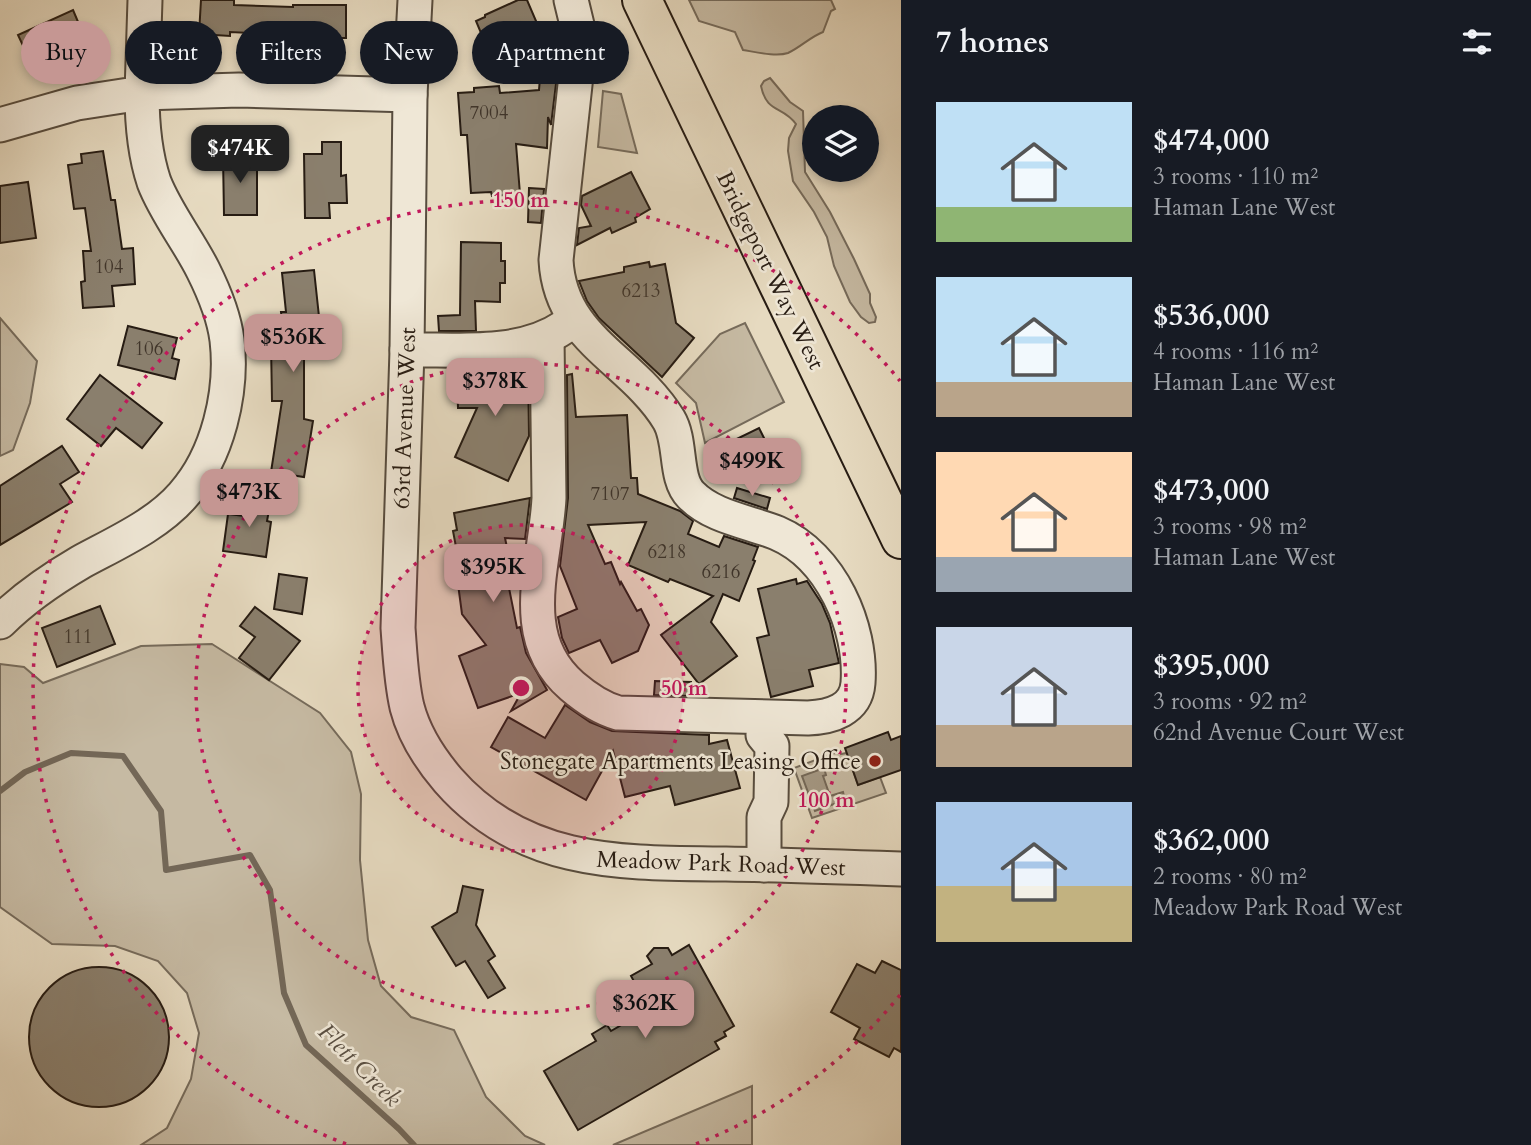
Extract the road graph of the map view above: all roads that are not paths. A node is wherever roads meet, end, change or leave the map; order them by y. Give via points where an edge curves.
1 (145, 0) edge
2 (415, 0) edge
3 (571, 0) edge
4 (642, 0) edge
5 (142, 93) junction
6 (410, 95) junction
7 (0, 125) edge
8 (560, 328) junction
9 (407, 350) junction
10 (901, 540) edge
11 (0, 622) edge
12 (763, 726) junction
13 (418, 738) joint
14 (764, 865) junction
15 (901, 869) edge

1 - 5 street
2 - 6 street, 63rd Avenue West
3 - 8 street via 578,57 556,260
4 - 10 main road, Bridgeport Way West
5 - 6 street via 239,90
5 - 7 street via 77,103
5 - 11 street via 143,134 155,184 202,267 224,323 228,361 220,420 197,478 173,505 51,580
6 - 9 street, 63rd Avenue West
8 - 9 street via 502,348
8 - 12 street via 548,521 537,592 547,654 574,688 612,711
8 - 12 street via 591,340 664,412 675,432 683,481 692,496 717,511 790,539 810,554 835,587 858,664 854,700 836,713
9 - 13 street, 63rd Avenue West via 398,628 407,708
12 - 14 street via 772,746
13 - 14 street, Meadow Park Road West via 462,796 537,844 617,861
14 - 15 street, Meadow Park Road West

